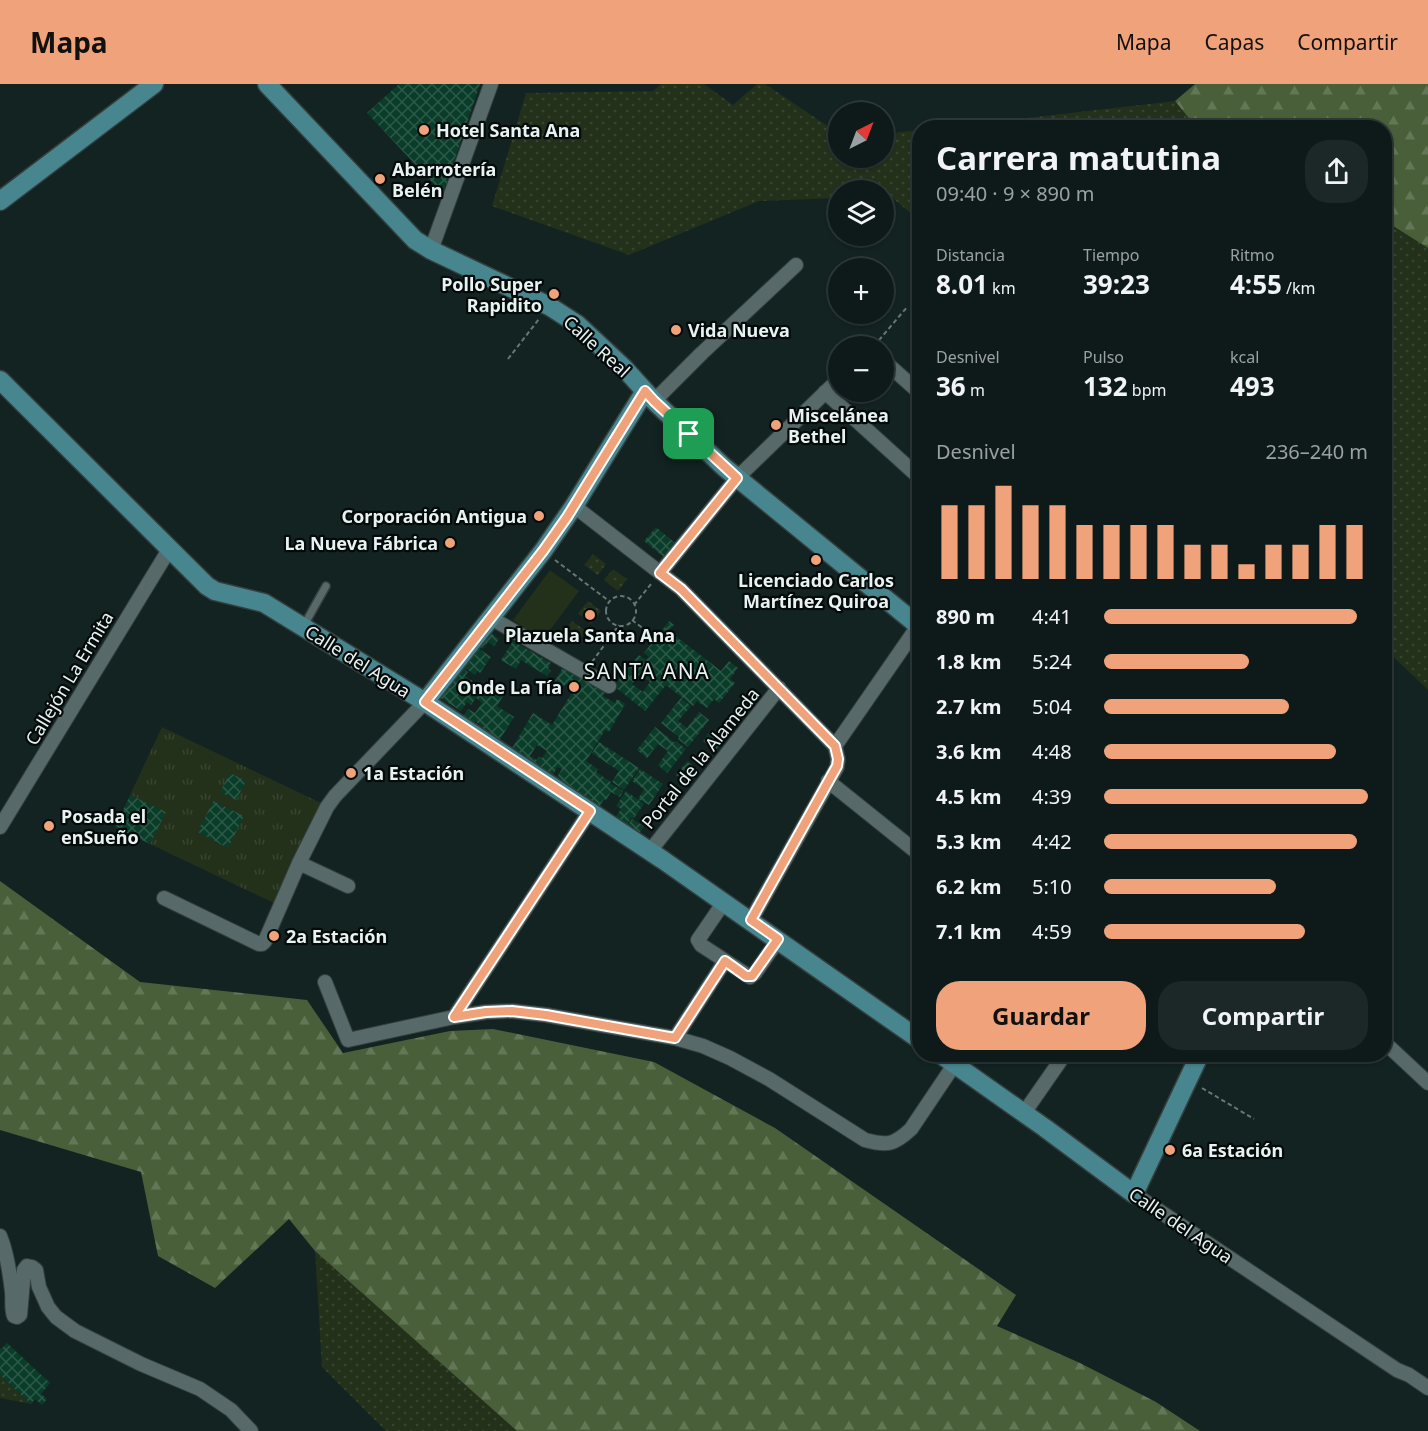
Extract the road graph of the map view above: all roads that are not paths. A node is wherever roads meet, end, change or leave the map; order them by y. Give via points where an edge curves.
1 (154, 84) edge
2 (267, 84) edge
3 (491, 84) edge
4 (0, 201) edge
5 (431, 250) junction
6 (795, 265) dead end
7 (894, 370) edge
8 (0, 380) edge
9 (912, 386) edge
10 (828, 389) edge
11 (825, 392) junction
12 (649, 396) junction
13 (912, 471) edge
14 (737, 478) junction
15 (573, 506) junction
16 (170, 548) junction
17 (660, 573) junction
18 (326, 586) dead end
19 (491, 618) junction
20 (912, 620) edge
21 (303, 627) junction
22 (912, 636) edge
23 (609, 686) dead end
24 (779, 688) junction
25 (425, 702) junction
26 (835, 746) junction
27 (828, 782) junction
28 (590, 811) junction
29 (0, 827) edge
30 (912, 848) edge
31 (650, 851) junction
32 (299, 863) junction
33 (348, 886) dead end
34 (164, 898) dead end
35 (724, 902) junction
36 (751, 920) junction
37 (778, 939) junction
38 (725, 961) junction
39 (325, 982) dead end
40 (454, 1017) junction
41 (912, 1034) edge
42 (675, 1038) junction
43 (1392, 1049) edge
44 (942, 1062) edge
45 (951, 1062) edge
46 (1059, 1062) edge
47 (1196, 1062) edge
48 (1428, 1083) edge
49 (1024, 1113) junction
50 (1134, 1194) junction
51 (0, 1236) edge
52 (1428, 1388) edge
53 (251, 1431) edge

1 - 4 street
2 - 5 street, Calle Real via 415,240
3 - 5 street
5 - 12 street, Calle Real via 549,306 577,324
6 - 12 street via 702,353
7 - 9 street
8 - 16 street, Calle del Agua
10 - 11 street
11 - 13 street
11 - 14 street
12 - 14 street, Calle Real
12 - 15 street
14 - 17 street
14 - 20 street, Calle Real
15 - 17 street
15 - 19 street
16 - 21 street, Calle del Agua via 215,591 264,603
16 - 29 street, Callejón La Ermita
17 - 24 street via 681,589
18 - 21 lane
19 - 23 street
19 - 25 street
21 - 25 street, Calle del Agua
22 - 26 street
24 - 26 street
24 - 31 street, Portal de la Alameda
25 - 28 street, Calle del Agua
25 - 32 street via 331,801
26 - 27 street via 837,766
27 - 30 street
27 - 36 street
28 - 31 street, Calle del Agua
28 - 40 street
31 - 35 street, Calle del Agua
32 - 33 street
32 - 34 street via 262,944
35 - 36 street, Calle del Agua
35 - 38 street via 698,940
36 - 37 street, Calle del Agua
37 - 38 street via 752,976
37 - 41 street, Calle del Agua
38 - 42 street
39 - 40 street via 348,1040
40 - 42 street via 512,1011
42 - 44 street via 730,1058 865,1140 881,1144 892,1143 911,1129
43 - 48 street
45 - 49 street, Calle del Agua
46 - 49 street
47 - 50 street
49 - 50 street, Calle del Agua
50 - 52 street, Calle del Agua
51 - 53 street via 14,1316 20,1315 24,1270 32,1267 56,1317 84,1336 200,1389 231,1410

